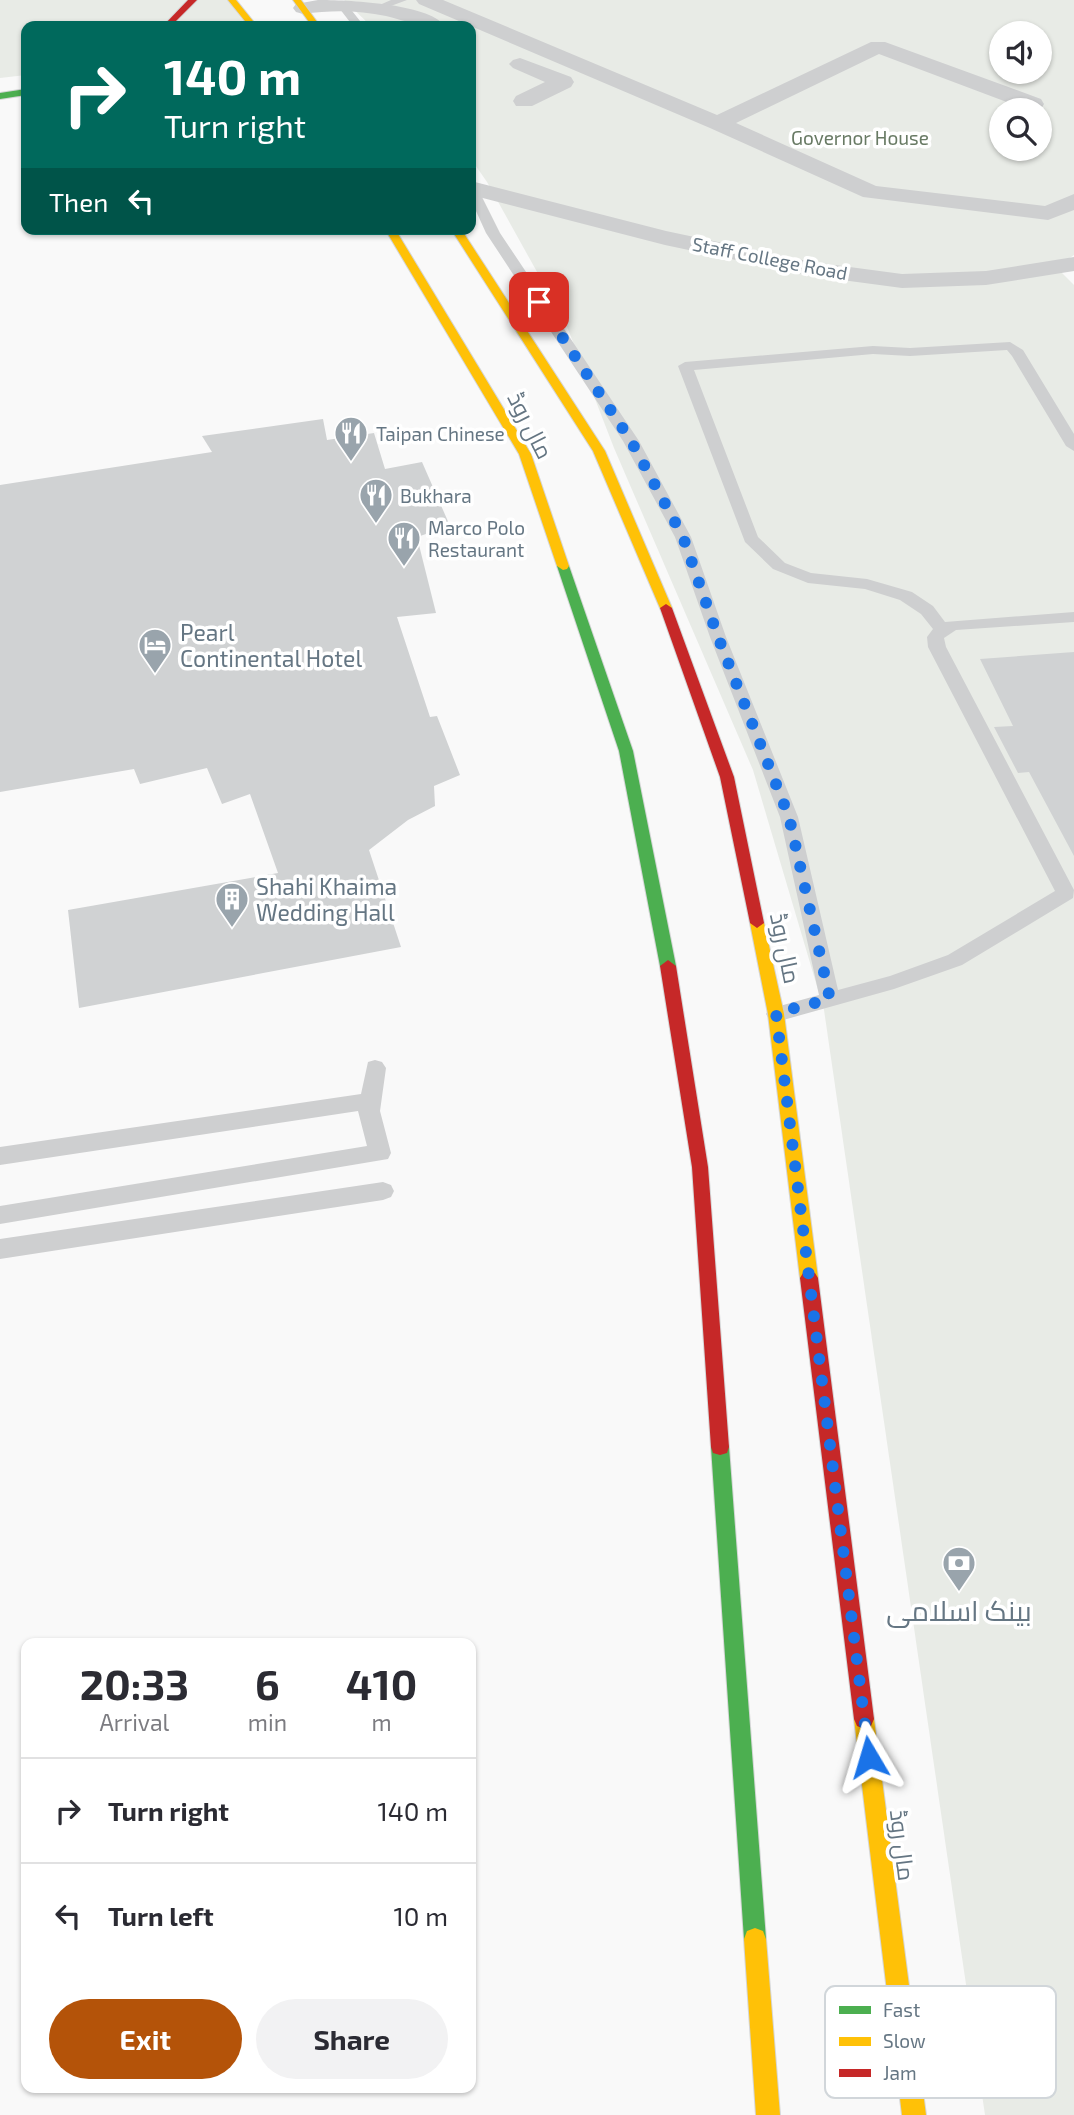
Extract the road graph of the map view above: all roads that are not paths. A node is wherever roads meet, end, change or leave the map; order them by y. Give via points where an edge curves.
1 (193, 0) edge
2 (232, 0) edge
3 (402, 0) edge
4 (426, 0) edge
5 (300, 4) edge
6 (341, 4) junction
7 (380, 7) junction
8 (174, 21) edge
9 (249, 21) edge
10 (312, 21) edge
11 (355, 21) edge
12 (421, 21) edge
13 (505, 57) dead end
14 (21, 81) edge
15 (0, 83) edge
16 (21, 93) edge
17 (0, 96) edge
18 (1017, 98) edge
19 (524, 101) dead end
20 (718, 122) junction
21 (476, 189) edge
22 (476, 198) edge
23 (1074, 201) edge
24 (394, 235) edge
25 (460, 235) edge
26 (1074, 264) edge
27 (1074, 446) edge
28 (1074, 617) edge
29 (942, 629) junction
30 (1070, 893) edge
31 (830, 999) junction
32 (776, 1013) junction
33 (375, 1068) dead end
34 (370, 1101) junction
35 (0, 1156) edge
36 (383, 1191) dead end
37 (0, 1215) edge
38 (0, 1249) edge
39 (898, 1986) edge
40 (768, 2115) edge

1 - 8 main road
2 - 9 main road
3 - 7 lane
4 - 20 street
5 - 6 street
5 - 10 main road
6 - 7 street
6 - 11 lane
7 - 12 street
13 - 19 street via 563,82
14 - 15 main road
16 - 17 main road
18 - 20 street via 878,46
20 - 23 street via 871,192 1048,213
21 - 26 street, Staff College Road via 665,238 812,269 902,281 986,278
22 - 31 lane via 493,233 631,441 683,537 789,817
24 - 40 main road, مال روڈ via 525,454 626,751 680,1029 700,1167
25 - 32 main road, مال روڈ via 599,451 666,606 727,777
27 - 29 lane via 1018,352 1010,346 873,350 685,366 751,538 779,566 808,578 867,584 906,596
28 - 29 lane
29 - 30 lane via 935,637 937,647
30 - 31 lane via 955,960
31 - 32 lane
32 - 39 main road, مال روڈ
33 - 34 lane
34 - 35 lane
34 - 37 lane via 380,1153
36 - 38 lane

